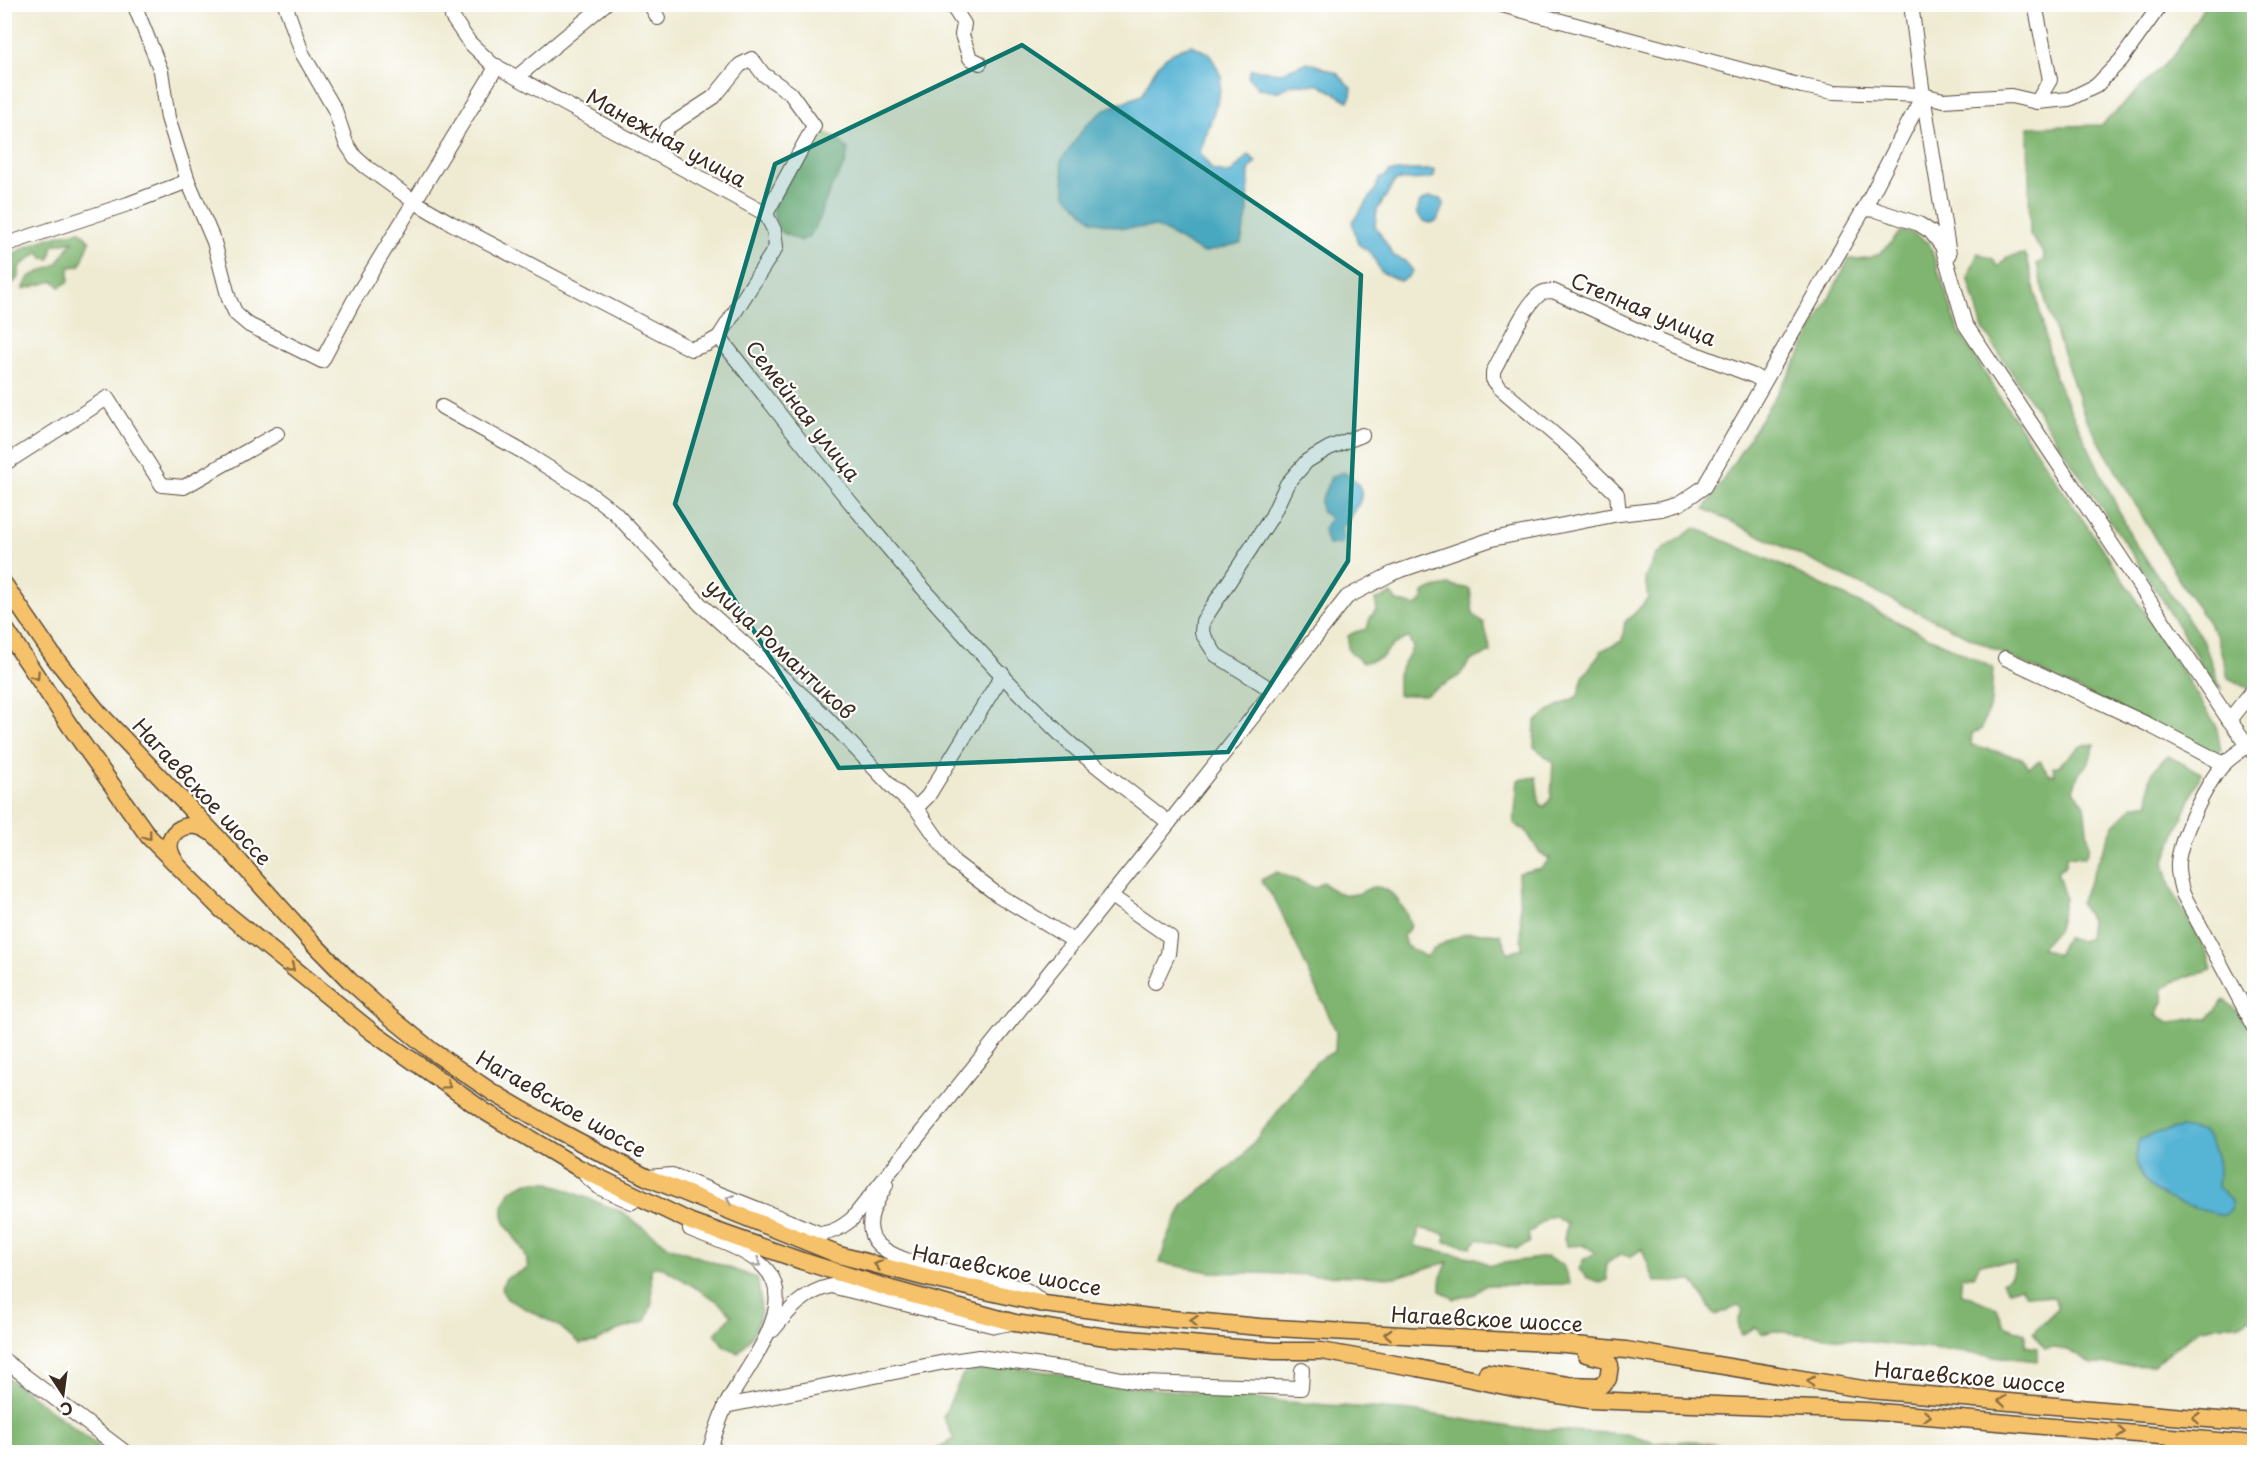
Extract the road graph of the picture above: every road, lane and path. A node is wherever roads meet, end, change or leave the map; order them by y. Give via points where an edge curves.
1 (135, 4) edge
2 (285, 4) edge
3 (455, 4) edge
4 (605, 4) edge
5 (650, 4) edge
6 (951, 4) edge
7 (1498, 4) edge
8 (1911, 4) edge
9 (2035, 4) edge
10 (2161, 4) edge
11 (658, 18) dead end
12 (980, 63) dead end
13 (497, 66) junction
14 (518, 77) junction
15 (1923, 95) junction
16 (2037, 102) junction
17 (654, 153) junction
18 (188, 181) junction
19 (415, 202) junction
20 (1864, 209) junction
21 (766, 214) junction
22 (4, 245) edge
23 (1955, 288) junction
24 (719, 337) junction
25 (1764, 382) junction
26 (442, 406) dead end
27 (277, 434) dead end
28 (1362, 435) dead end
29 (4, 464) edge
30 (1619, 514) junction
31 (4, 584) edge
32 (4, 627) edge
33 (2005, 658) dead end
34 (1003, 674) junction
35 (2254, 689) edge
36 (1272, 690) junction
37 (2229, 720) junction
38 (2251, 749) edge
39 (2224, 764) junction
40 (916, 808) junction
41 (1169, 823) junction
42 (220, 840) junction
43 (182, 873) junction
44 (1111, 896) junction
45 (1074, 941) junction
46 (1155, 982) dead end
47 (2254, 1026) edge
48 (897, 1162) junction
49 (577, 1167) junction
50 (646, 1177) junction
51 (1044, 1304) junction
52 (1015, 1323) junction
53 (1415, 1336) junction
54 (761, 1346) junction
55 (4, 1360) edge
56 (1418, 1368) junction
57 (1302, 1370) dead end
58 (725, 1406) junction
59 (2254, 1423) edge
60 (2254, 1444) edge
61 (125, 1452) edge
62 (709, 1452) edge

1 - 18 street via 161,71 168,118
2 - 19 street, Семейная улица via 302,53 335,110 355,157
3 - 13 street, Манежная улица via 452,17 463,34
4 - 14 street
5 - 11 street
6 - 12 street via 964,24 962,35 970,58
7 - 15 street via 1834,93
8 - 15 street
9 - 16 street via 2050,80
10 - 16 street via 2121,60 2096,86 2069,99
13 - 14 street, Манежная улица
13 - 19 street
14 - 17 street, Манежная улица
15 - 16 street via 1943,100 2011,96
15 - 20 street
15 - 23 street
17 - 21 street, Манежная улица
17 - 21 street via 668,127 714,97 740,65 752,59 763,74 790,93 814,126
18 - 19 street via 214,242 236,314 249,325 322,361 353,302
18 - 22 street
19 - 24 street, Семейная улица via 691,349
20 - 23 street via 1910,221 1931,232 1941,246
20 - 25 street
21 - 24 street via 774,230 776,247
23 - 37 street via 1965,324
24 - 34 street, Семейная улица via 828,477 941,609
25 - 30 street via 1704,487 1679,504
25 - 30 street, Степная улица via 1654,338 1553,291 1538,295 1493,372 1493,379 1617,494
26 - 40 street, улица Романтиков via 525,453 614,512 701,605 821,712
27 - 29 street via 184,487 162,485 107,398
28 - 36 street via 1329,448 1300,468 1203,621 1202,633 1216,655
30 - 36 street via 1492,539 1393,573 1347,597
31 - 42 main road, Нагаевское шоссе via 72,681
32 -> 43 main road, Нагаевское шоссе via 139,823
33 - 39 street
34 - 40 street via 928,796
34 - 41 street, Семейная улица via 1065,738
35 - 37 street
36 - 41 street
37 - 38 street
38 - 39 street
39 - 47 street via 2211,780 2185,835 2178,862 2179,880 2197,923
40 - 45 street, улица Романтиков via 954,862 998,895
41 - 44 street
42 - 43 main road via 198,826 175,832 168,849
42 - 50 main road, Нагаевское шоссе via 349,980 432,1051 492,1092
43 -> 49 main road, Нагаевское шоссе via 253,937 372,1032 484,1111
44 - 45 street
44 - 46 street via 1170,937 1168,954
45 - 48 street
48 -> 50 street via 852,1219 821,1234 672,1175
48 - 51 street via 870,1220 877,1245 903,1259 1027,1290
49 - 52 main road, Нагаевское шоссе via 691,1222 746,1242 891,1289
49 -> 54 street via 600,1188 742,1252 763,1266 777,1288 778,1301
51 -> 50 main road, Нагаевское шоссе via 839,1255
53 -> 51 main road, Нагаевское шоссе via 1260,1327
52 - 54 street via 995,1326 831,1286 815,1289 801,1299
52 - 56 main road, Нагаевское шоссе via 1106,1337 1274,1351 1321,1351
53 - 56 main road via 1441,1344 1595,1354 1606,1359 1610,1373 1599,1386 1587,1386 1444,1367
59 -> 53 main road, Нагаевское шоссе via 1869,1390 1626,1350
54 - 58 street
55 - 61 street
56 -> 60 main road, Нагаевское шоссе via 1589,1401 1868,1411
57 - 58 street via 1301,1389 1155,1384 979,1358
58 - 62 street

